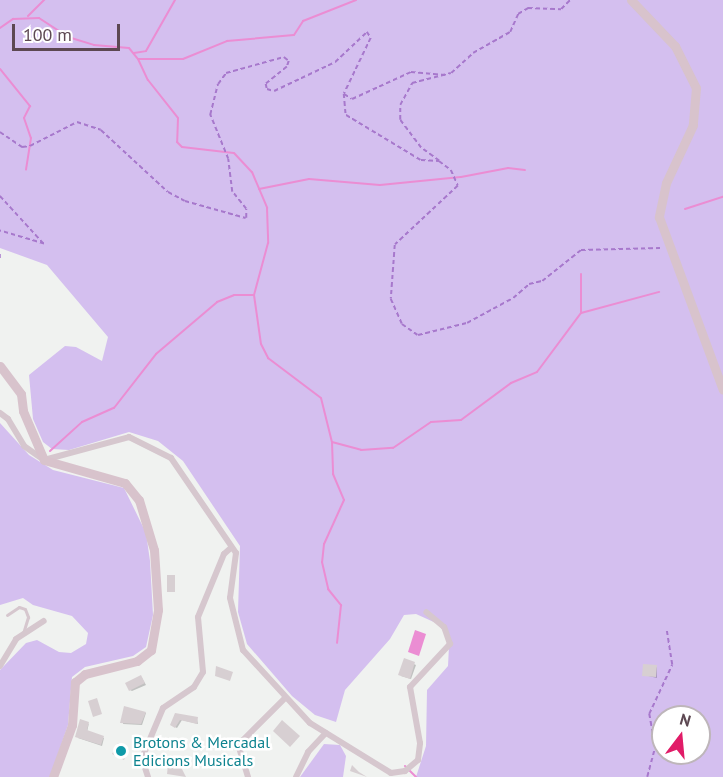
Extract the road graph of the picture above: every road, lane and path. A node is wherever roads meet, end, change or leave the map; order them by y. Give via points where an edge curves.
1 (570, 0) edge
2 (631, 0) edge
3 (446, 75) junction
4 (344, 94) junction
5 (0, 132) edge
6 (439, 161) junction
7 (0, 196) edge
8 (0, 231) edge
9 (668, 247) junction
10 (0, 254) edge
11 (0, 259) edge
12 (0, 366) edge
13 (723, 390) edge
14 (0, 413) edge
15 (44, 460) junction
16 (231, 548) junction
17 (426, 612) dead end
18 (7, 615) dead end
19 (44, 621) dead end
20 (666, 629) dead end
21 (22, 635) junction
22 (0, 666) edge
23 (284, 699) junction
24 (326, 733) junction
25 (53, 777) edge
26 (148, 777) edge
27 (248, 777) edge
28 (296, 777) edge
29 (647, 777) edge

1 - 3 path via 561,9 528,8 518,14 510,32 473,52
2 - 9 street via 675,46 696,88 693,125 659,203 660,223
3 - 4 path via 411,72 352,99
3 - 6 path via 412,83 400,105 400,120
4 - 5 path via 372,38 367,32 335,62 274,91 267,89 266,84 287,67 289,60 284,57 226,73 218,84 210,115 228,159 232,192 246,209 246,218 185,201 168,192 122,146 101,130 85,124 63,125 22,147
4 - 6 path via 346,115 352,121 421,160
6 - 9 path via 451,170 458,186 395,245 391,299 402,324 418,335 467,322 513,298 529,284 542,281 581,250
7 - 8 path via 44,244
9 - 13 street
10 - 11 path
12 - 15 street via 21,394 23,411
14 - 15 street via 24,446
15 - 16 street via 125,438 148,444 176,464
15 - 25 street via 116,478 132,490 151,533 158,610 154,644 147,656 85,674 75,682 72,725
16 - 23 street via 236,555 230,590 238,641
16 - 26 street via 224,555 198,617 203,672 194,687 163,708 142,758
17 - 24 street via 444,627 450,644 410,687 420,743 416,764 400,773 386,771
18 - 21 lane via 19,608 27,612
19 - 21 street
20 - 29 path via 672,665 649,714 655,748
21 - 22 street
23 - 24 street
23 - 27 street via 238,745
24 - 28 street via 308,752

